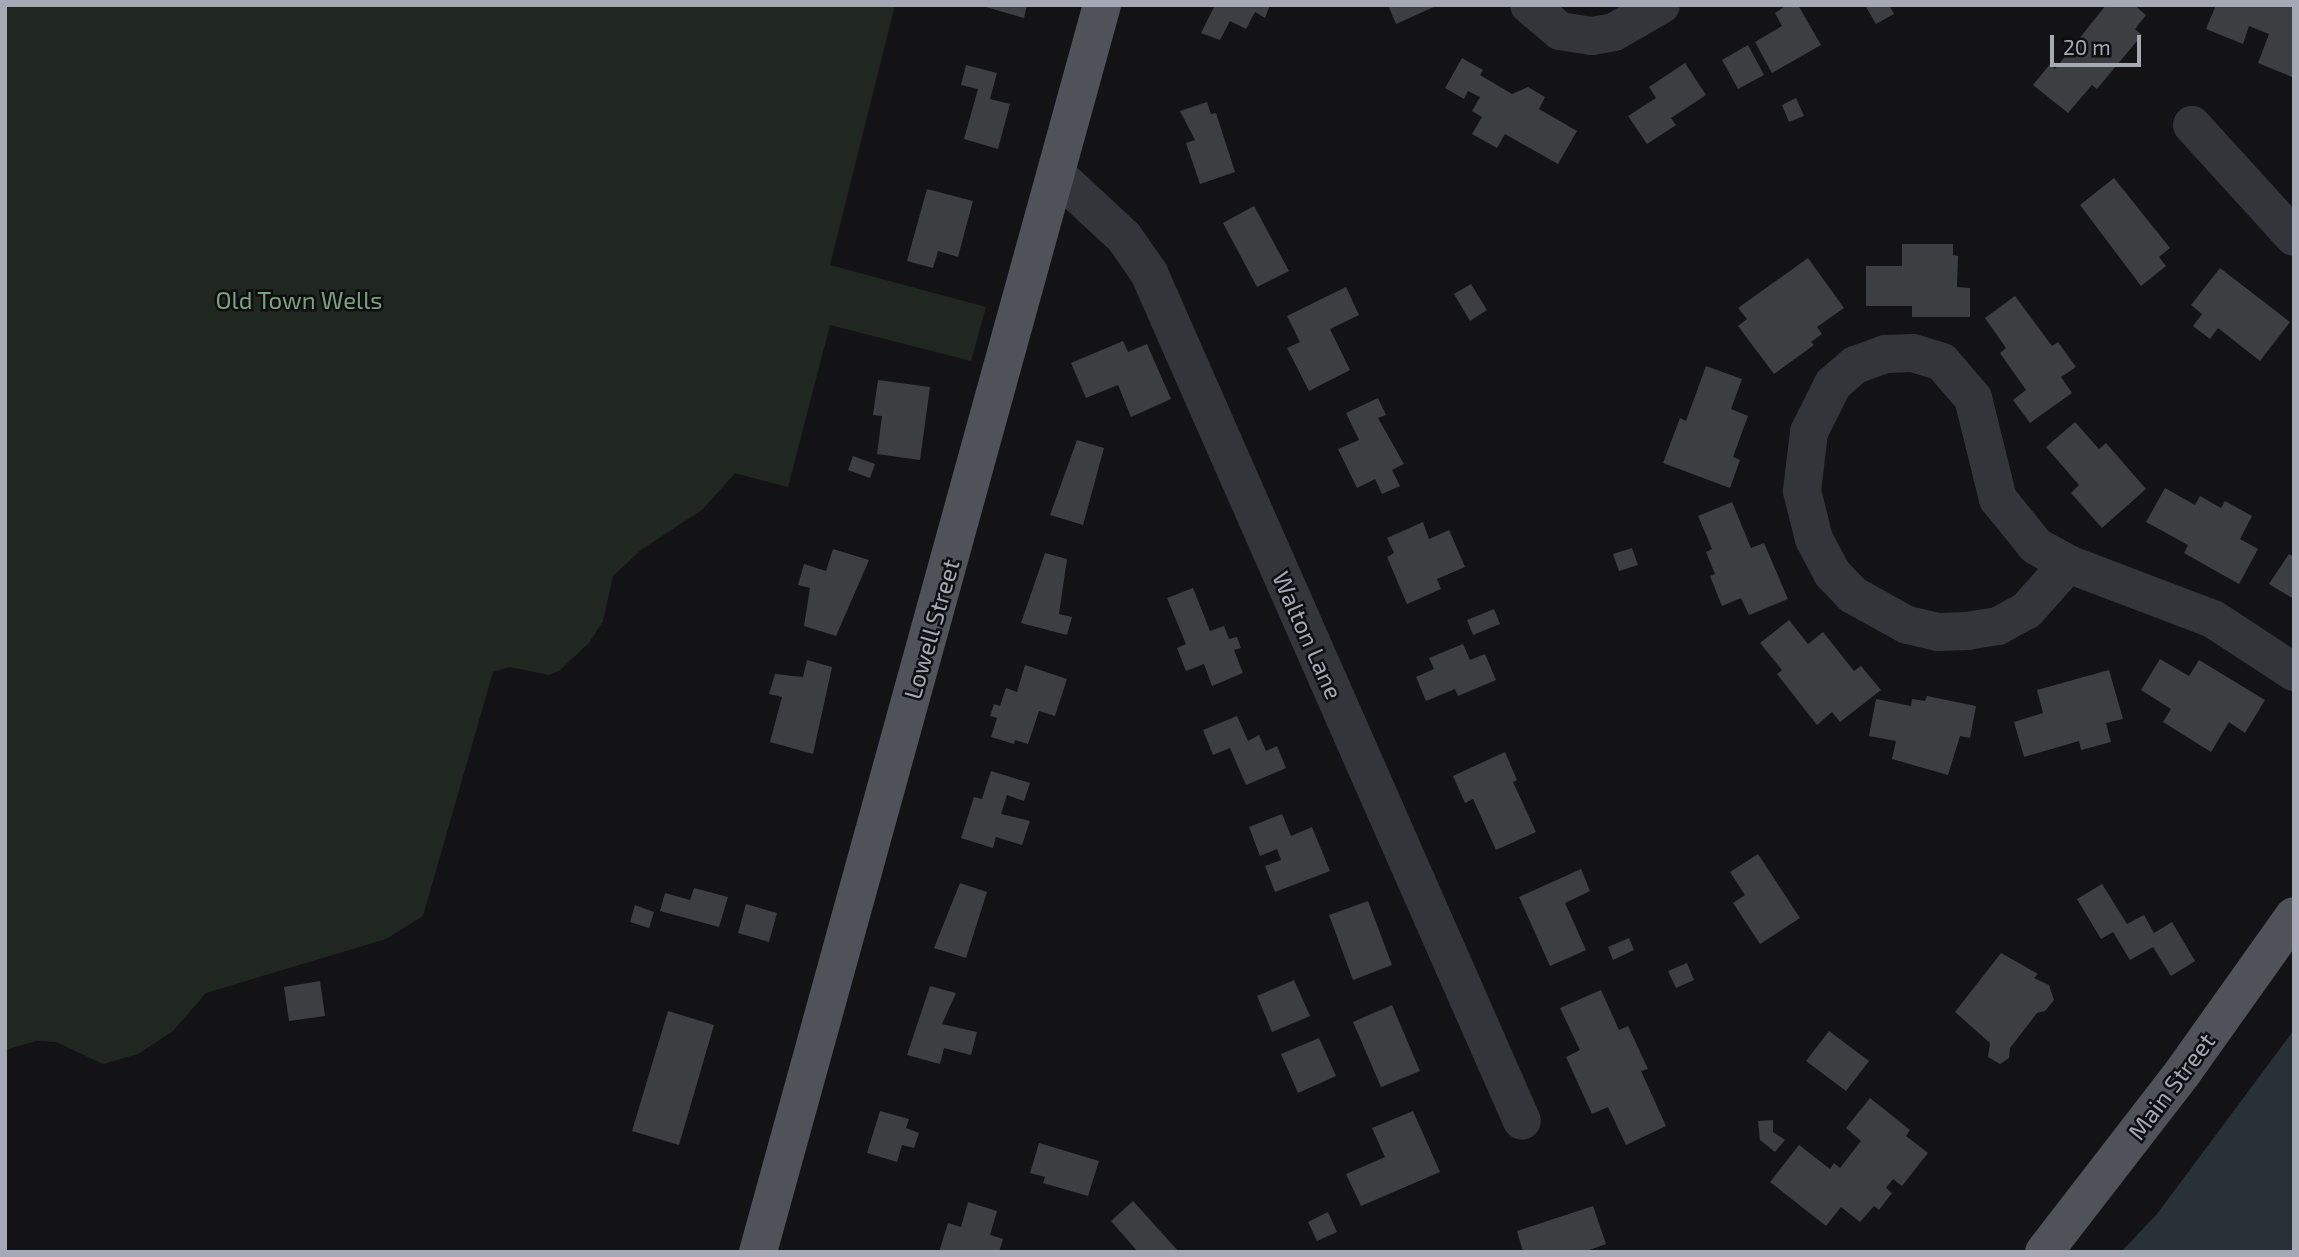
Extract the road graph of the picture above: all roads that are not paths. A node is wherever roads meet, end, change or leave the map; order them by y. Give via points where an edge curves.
1 (1102, 5) edge
2 (1529, 5) edge
3 (1661, 5) edge
4 (2192, 125) dead end
5 (1057, 174) junction
6 (2294, 237) edge
7 (2068, 564) junction
8 (2294, 672) edge
9 (2294, 916) edge
10 (1521, 1121) dead end
11 (758, 1252) edge
12 (2044, 1252) edge

1 - 5 main road, Lowell Street
2 - 3 street via 1560,31 1592,36 1614,32
4 - 6 street
5 - 10 street, Walton Lane via 1124,237 1149,273
5 - 11 main road, Lowell Street
7 - 7 street via 2027,610 1998,626 1976,630 1923,630 1892,620 1853,595 1832,573 1814,539 1802,491 1809,432 1833,384 1855,365 1885,354 1913,352 1942,362 1973,398 1991,481 2006,511 2036,546
7 - 8 street via 2213,619
9 - 12 main road, Main Street via 2183,1072

